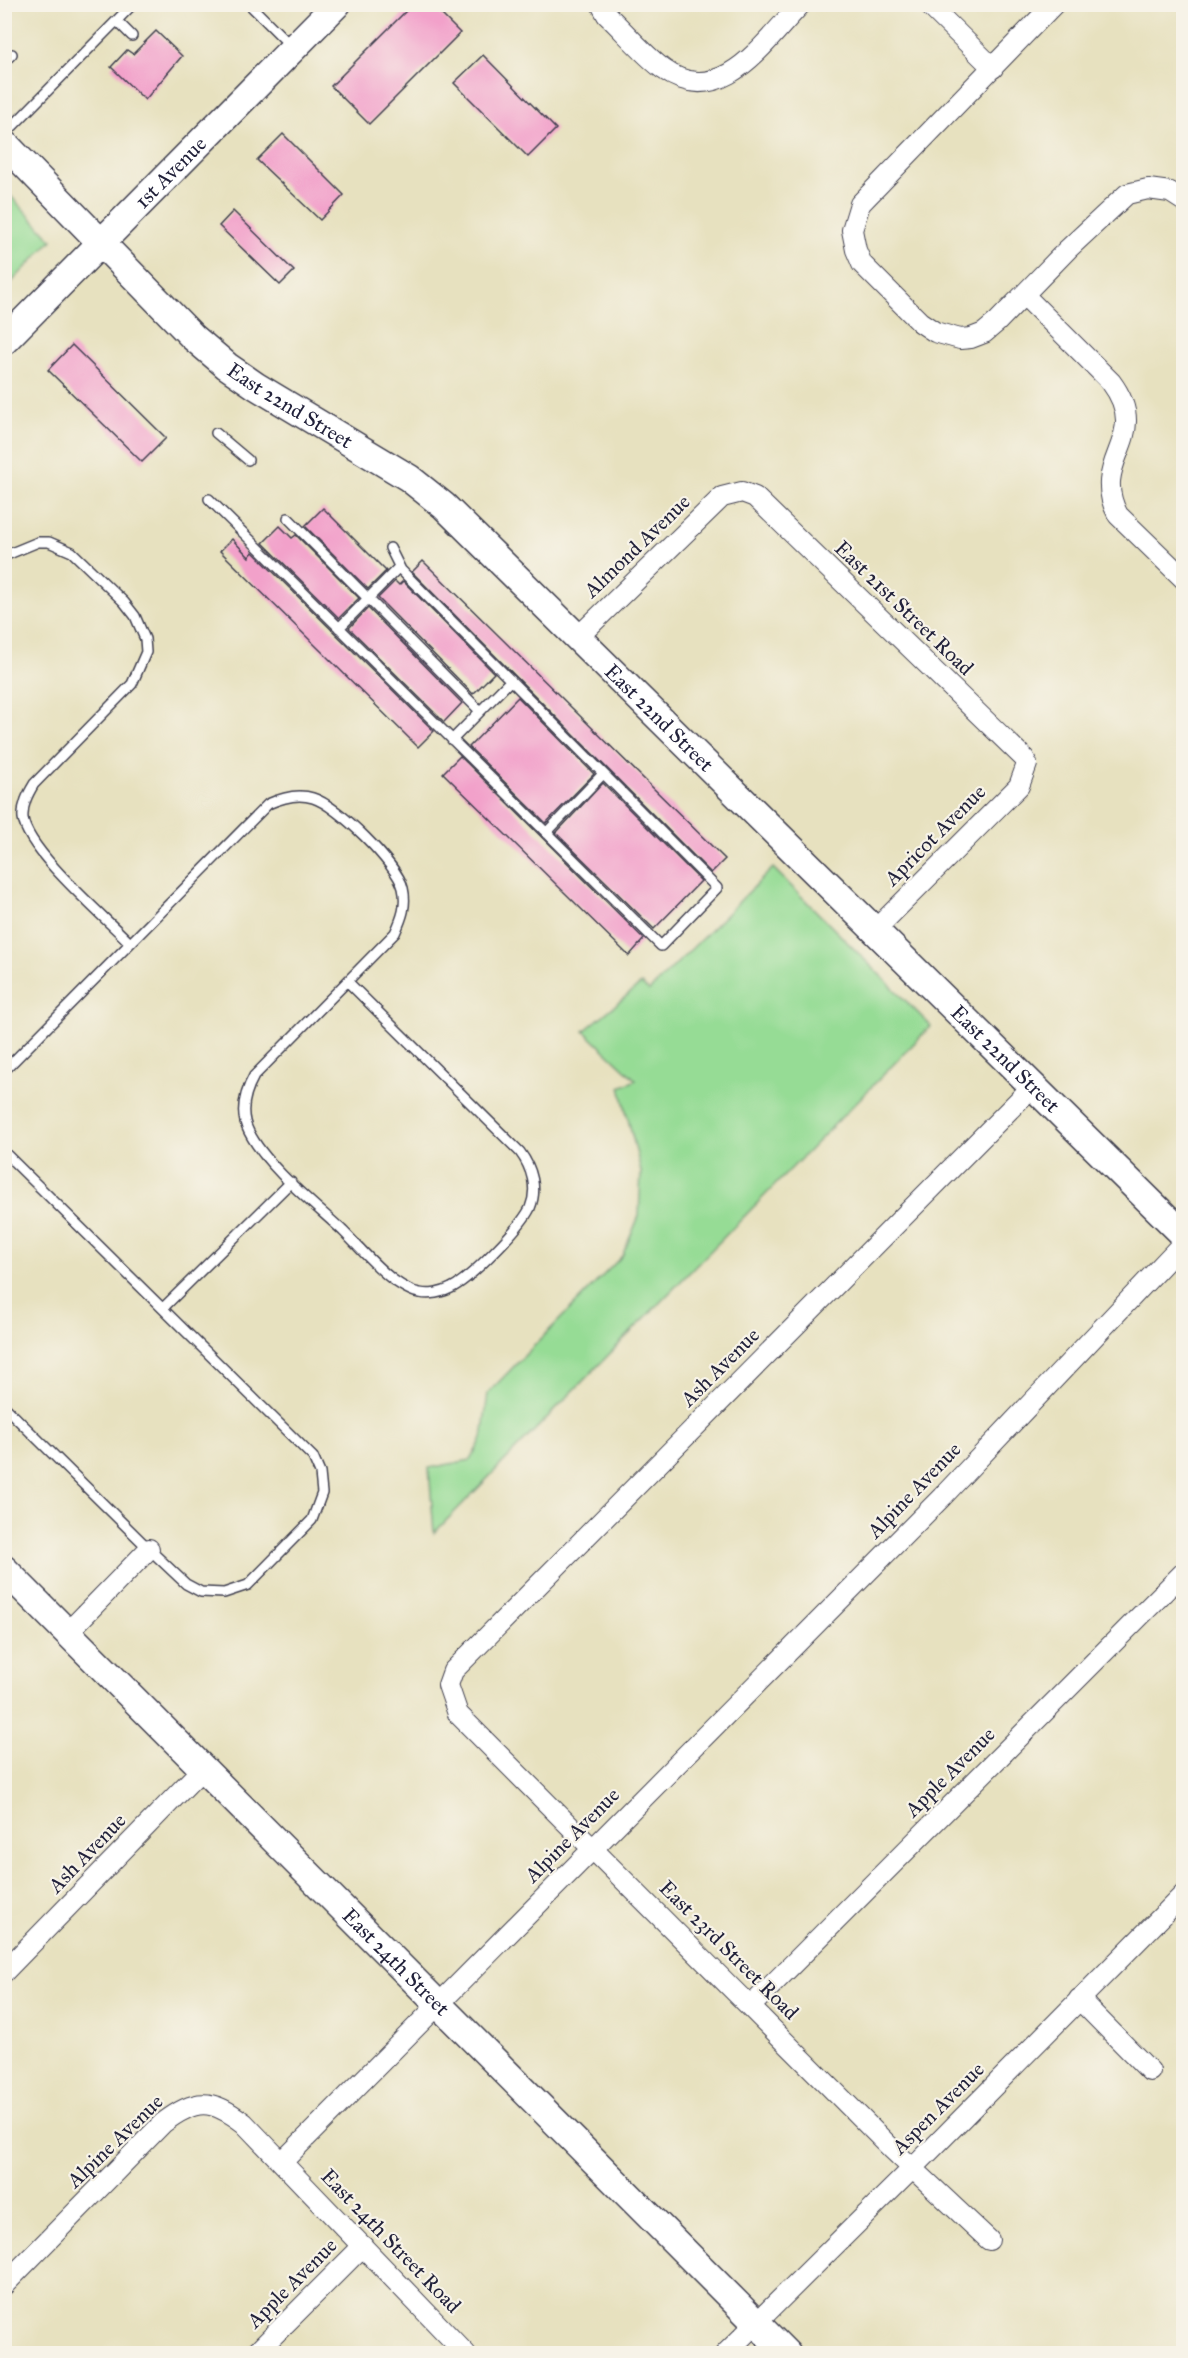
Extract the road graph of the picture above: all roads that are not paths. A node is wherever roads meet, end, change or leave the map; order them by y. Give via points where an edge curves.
1 (133, 4) edge
2 (249, 4) edge
3 (337, 4) edge
4 (601, 4) edge
5 (801, 4) edge
6 (928, 4) edge
7 (1054, 4) edge
8 (117, 21) junction
9 (132, 36) dead end
10 (294, 48) junction
11 (12, 54) dead end
12 (4, 62) edge
13 (993, 68) junction
14 (4, 135) edge
15 (4, 143) edge
16 (1184, 201) edge
17 (101, 243) junction
18 (1024, 295) junction
19 (4, 340) edge
20 (216, 433) dead end
21 (248, 460) dead end
22 (734, 494) joint
23 (209, 499) dead end
24 (288, 518) dead end
25 (390, 548) dead end
26 (4, 556) edge
27 (399, 567) junction
28 (1184, 579) edge
29 (368, 599) junction
30 (339, 628) junction
31 (577, 638) junction
32 (511, 680) junction
33 (480, 711) junction
34 (453, 740) junction
35 (1026, 772) joint
36 (603, 774) junction
37 (546, 832) junction
38 (874, 930) junction
39 (130, 943) junction
40 (348, 982) junction
41 (4, 1071) edge
42 (1032, 1087) junction
43 (4, 1152) edge
44 (291, 1182) junction
45 (1184, 1235) edge
46 (1184, 1242) edge
47 (164, 1308) junction
48 (4, 1406) edge
49 (149, 1549) junction
50 (4, 1569) edge
51 (1184, 1572) edge
52 (68, 1632) junction
53 (448, 1685) joint
54 (203, 1768) junction
55 (592, 1848) junction
56 (1184, 1894) edge
57 (4, 1972) edge
58 (1079, 1999) junction
59 (439, 2004) junction
60 (751, 2006) junction
61 (1150, 2071) dead end
62 (282, 2162) junction
63 (913, 2168) junction
64 (989, 2240) dead end
65 (363, 2246) junction
66 (4, 2285) edge
67 (756, 2322) junction
68 (255, 2354) edge
69 (466, 2354) edge
70 (725, 2354) edge
71 (787, 2354) edge

1 - 8 lane
2 - 10 lane
3 - 10 street, 1st Avenue
4 - 5 street via 607,15 663,69 699,83 713,83 735,72
6 - 13 street
7 - 13 street
8 - 9 lane
8 - 14 lane
10 - 17 street, 1st Avenue
11 - 12 lane
13 - 18 street via 872,190 860,204 852,230 862,264 935,332 971,338 997,322
15 - 17 street, East 22nd Street
16 - 18 street via 1170,192 1148,189 1127,194
17 - 19 street, 1st Avenue
17 - 31 street, East 22nd Street via 227,366 409,478 444,506
18 - 28 street via 1123,397 1127,427 1109,475 1111,502 1118,515
20 - 21 lane
22 - 31 street, Almond Avenue via 722,496
22 - 35 street, East 21st Street Road via 742,492 755,497 1024,758
23 - 30 lane
24 - 29 lane
25 - 27 lane
26 - 39 lane via 38,542 49,542 72,552 124,602 145,639 146,652 136,678 34,784 25,800 23,819 35,847
27 - 29 lane
27 - 32 lane
29 - 30 lane
29 - 33 lane
30 - 34 lane
31 - 38 street, East 22nd Street
32 - 33 lane
32 - 36 lane
33 - 34 lane
34 - 37 lane
35 - 38 street, Apricot Avenue via 1019,786
36 - 37 lane
36 - 37 lane via 717,888 669,938 661,946
38 - 42 street, East 22nd Street
39 - 40 lane via 268,804 293,796 313,798 338,813 376,850 393,869 404,891 405,906 395,933
39 - 41 lane
40 - 44 lane via 254,1076 245,1091 243,1113 249,1133
40 - 44 lane via 520,1152 534,1184 530,1207 520,1224 460,1282 443,1292 422,1294 392,1279
42 - 45 street, East 22nd Street
42 - 53 street, Ash Avenue via 453,1671
43 - 47 lane
44 - 47 lane
46 - 55 street, Alpine Avenue via 942,1497
47 - 49 lane via 313,1457 322,1493 312,1520 248,1585 236,1590 195,1590
48 - 49 lane
49 - 52 street
50 - 52 street, East 24th Street
51 - 60 street, Apple Avenue
52 - 54 street, East 24th Street
53 - 55 street, East 23rd Street Road via 458,1714
54 - 57 street, Ash Avenue
54 - 59 street, East 24th Street
55 - 59 street, Alpine Avenue
55 - 60 street, East 23rd Street Road
56 - 58 street, Aspen Avenue
58 - 61 street
58 - 63 street, Aspen Avenue
59 - 62 street, Alpine Avenue
59 - 67 street, East 24th Street
60 - 63 street, East 23rd Street Road
62 - 65 street, East 24th Street Road
62 - 66 street, Alpine Avenue via 244,2123 222,2107 204,2102 180,2110
63 - 64 street, East 23rd Street Road
63 - 67 street, Aspen Avenue
65 - 68 street, Apple Avenue
65 - 69 street, East 24th Street Road
67 - 70 street, Aspen Avenue
67 - 71 street, East 24th Street

